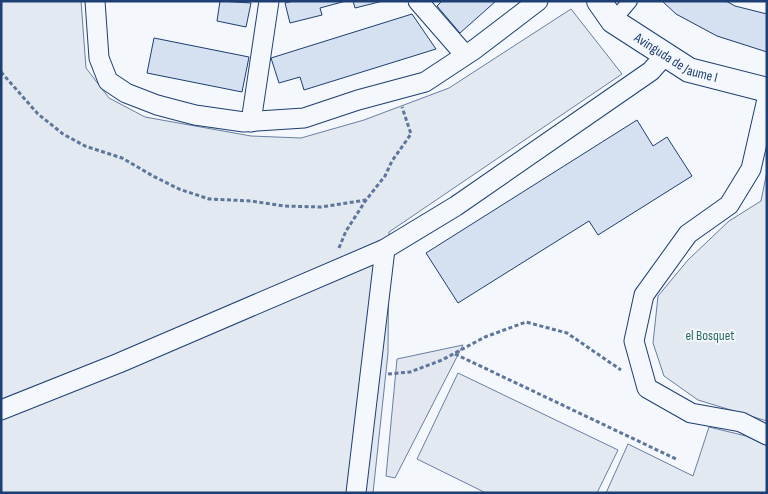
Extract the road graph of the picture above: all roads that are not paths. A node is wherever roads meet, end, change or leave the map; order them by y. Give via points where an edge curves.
1 (95, 1) edge
2 (269, 1) edge
3 (418, 1) edge
4 (538, 1) edge
5 (599, 1) edge
6 (630, 1) edge
7 (613, 21) junction
8 (666, 54) junction
9 (465, 55) junction
10 (767, 90) edge
11 (767, 99) edge
12 (251, 122) junction
13 (386, 249) junction
14 (1, 410) edge
15 (767, 434) edge
16 (356, 493) edge

1 - 12 street via 99,58 108,81 126,93 157,105 194,115
2 - 12 street
3 - 9 street
4 - 9 street
5 - 7 street, Avinguda de Jaume I
6 - 7 street
7 - 8 street, Avinguda de Jaume I
8 - 10 street, Avinguda de Jaume I via 689,70
8 - 13 street via 651,71 588,115 456,206
9 - 12 street via 425,82 304,118
11 - 15 street via 751,169 729,205 688,234 644,295 634,341 647,388 690,413 741,422
13 - 14 street
13 - 16 street

